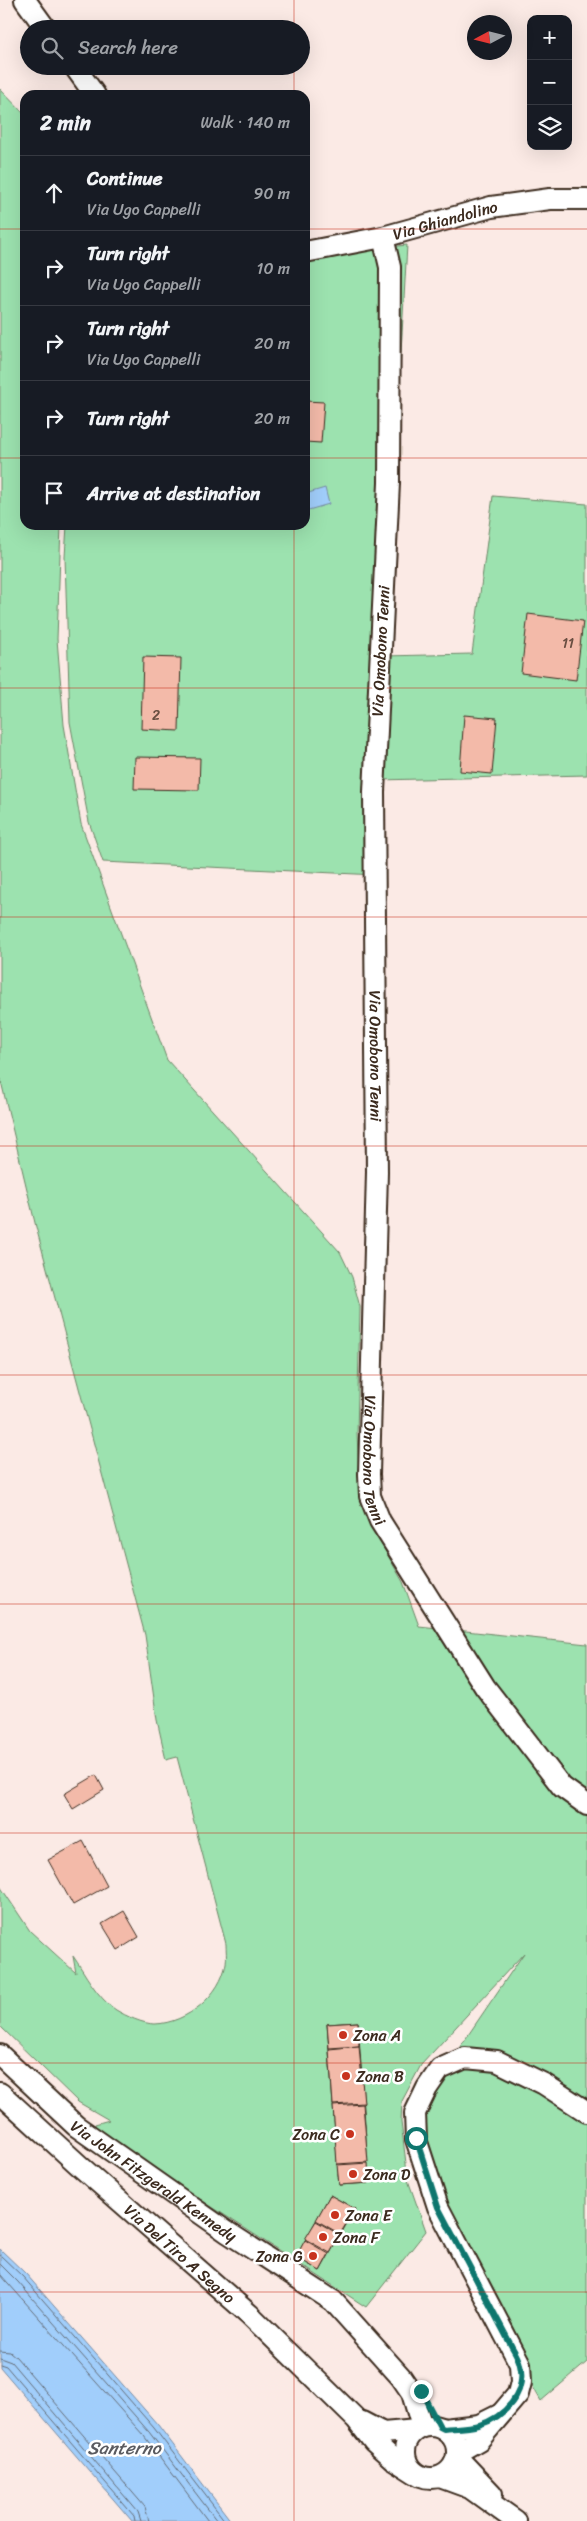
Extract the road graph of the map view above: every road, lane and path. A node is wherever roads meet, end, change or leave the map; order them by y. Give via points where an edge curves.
1 (24, 0) edge
2 (39, 20) edge
3 (81, 75) edge
4 (91, 90) edge
5 (587, 199) edge
6 (383, 237) junction
7 (310, 251) edge
8 (587, 1806) edge
9 (0, 2055) edge
10 (0, 2093) edge
11 (587, 2112) edge
12 (505, 2412) junction
13 (356, 2419) junction
14 (431, 2429) junction
15 (457, 2454) junction
16 (416, 2473) junction
17 (440, 2477) junction
18 (516, 2521) edge

1 - 2 street
3 - 4 street
5 - 6 street, Via Ghiandolino via 550,199 491,207
6 - 7 street, Via Ghiandolino
6 - 8 street, Via Omobono Tenni via 390,267 389,473 374,792 377,1172 370,1496 399,1553 485,1687 562,1787
9 - 14 street, Via John Fitzgerald Kennedy via 76,2126 227,2232 333,2301 401,2377 421,2391
10 - 13 street, Via Del Tiro A Segno via 249,2314
11 - 12 street via 544,2084 497,2061 465,2058 440,2069 415,2113 416,2138 438,2207 520,2364 518,2394
12 - 14 street, Via Del Tiro A Segno via 479,2425
12 - 15 street via 479,2440
13 - 14 street, Via Del Tiro A Segno via 383,2434
13 - 16 street, Via Del Tiro A Segno via 392,2459
14 - 15 street via 454,2439
14 - 16 street via 408,2441 407,2462
15 - 17 street via 451,2469
15 - 18 street
16 - 17 street
17 - 18 street via 470,2488

